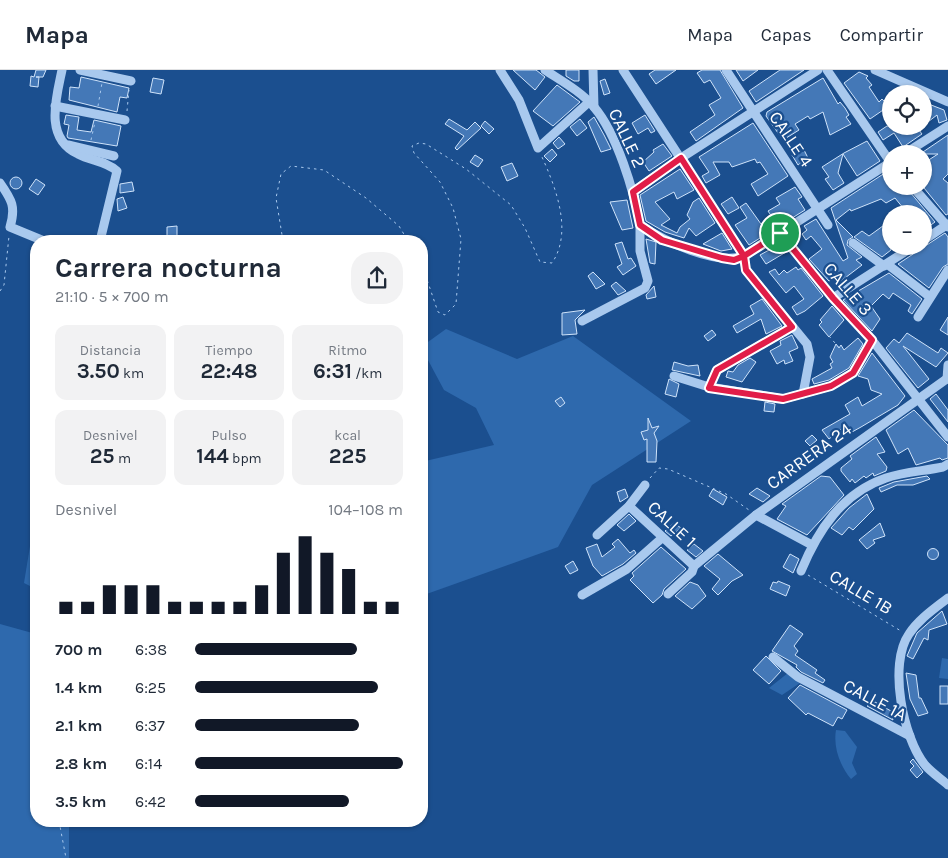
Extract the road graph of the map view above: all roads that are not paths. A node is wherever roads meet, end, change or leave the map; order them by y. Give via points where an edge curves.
1 (62, 70) edge
2 (80, 70) edge
3 (500, 70) edge
4 (544, 70) edge
5 (592, 70) edge
6 (623, 70) edge
7 (726, 70) edge
8 (818, 70) edge
9 (827, 70) edge
10 (875, 70) edge
11 (131, 81) road end
12 (948, 102) edge
13 (592, 105) junction
14 (55, 106) junction
15 (754, 112) junction
16 (126, 120) road end
17 (948, 126) edge
18 (63, 144) junction
19 (918, 145) edge
20 (882, 150) edge
21 (114, 156) dead end
22 (681, 158) junction
23 (882, 169) edge
24 (0, 183) edge
25 (633, 192) junction
26 (920, 195) edge
27 (818, 209) junction
28 (640, 225) junction
29 (828, 225) dead end
30 (947, 225) edge
31 (780, 233) junction
32 (30, 235) edge
33 (101, 235) edge
34 (932, 235) edge
35 (853, 243) dead end
36 (901, 255) edge
37 (744, 256) junction
38 (886, 265) junction
39 (948, 270) edge
40 (930, 297) junction
41 (833, 298) junction
42 (918, 316) dead end
43 (582, 321) dead end
44 (792, 327) junction
45 (872, 340) junction
46 (948, 365) edge
47 (674, 376) dead end
48 (947, 378) edge
49 (709, 388) junction
50 (803, 394) junction
51 (918, 399) junction
52 (948, 437) edge
53 (948, 464) edge
54 (645, 485) road end
55 (628, 506) junction
56 (756, 515) junction
57 (597, 535) dead end
58 (662, 538) junction
59 (812, 545) junction
60 (694, 566) junction
61 (801, 571) road end
62 (668, 594) dead end
63 (582, 595) dead end
64 (948, 598) edge
65 (773, 657) dead end
66 (910, 736) junction
67 (948, 785) edge

1 - 14 street
2 - 11 street
3 - 13 street via 519,100 538,148
4 - 13 street
5 - 13 street
6 - 22 street
7 - 15 street, CALLE 4
8 - 15 street
9 - 20 street
10 - 12 street
13 - 25 street, CALLE 2 via 609,131
14 - 16 street
14 - 18 street via 55,128
15 - 22 street
15 - 27 street, CALLE 4
17 - 19 street
18 - 21 street
18 - 33 street via 117,171
22 - 25 street
22 - 37 street
23 - 27 street
24 - 32 street via 13,204 10,227
25 - 28 street, CALLE 2
26 - 30 street
27 - 29 street, CALLE 4
27 - 31 street
28 - 37 street via 662,240 722,258 734,260
28 - 43 street, CALLE 2 via 640,251 648,280 645,288
30 - 34 street
31 - 37 street
31 - 41 street, CALLE 3
35 - 38 street
36 - 38 street
37 - 44 street via 746,270
38 - 40 street
38 - 41 street
39 - 40 street
40 - 42 street
41 - 45 street, CALLE 3
44 - 49 street via 717,370
44 - 50 street via 807,344 810,357
45 - 50 street via 853,373 831,386
45 - 51 street, CALLE 3
46 - 48 street
47 - 49 street
48 - 51 street, CARRERA 24
49 - 50 street via 783,399
51 - 52 street, CALLE 3
51 - 56 street, CARRERA 24
53 - 59 street via 943,468 875,482 839,506
54 - 55 street, CALLE 1
55 - 57 street, CALLE 1
55 - 58 street, CALLE 1
56 - 59 street
56 - 60 street, CARRERA 24
58 - 60 street, CALLE 1
58 - 63 street via 627,569
59 - 61 street
60 - 62 street, CARRERA 24 via 692,572
64 - 66 street via 908,635 901,651 901,706
65 - 66 street, CALLE 1A via 798,677
66 - 67 street, CALLE 1A via 925,764

